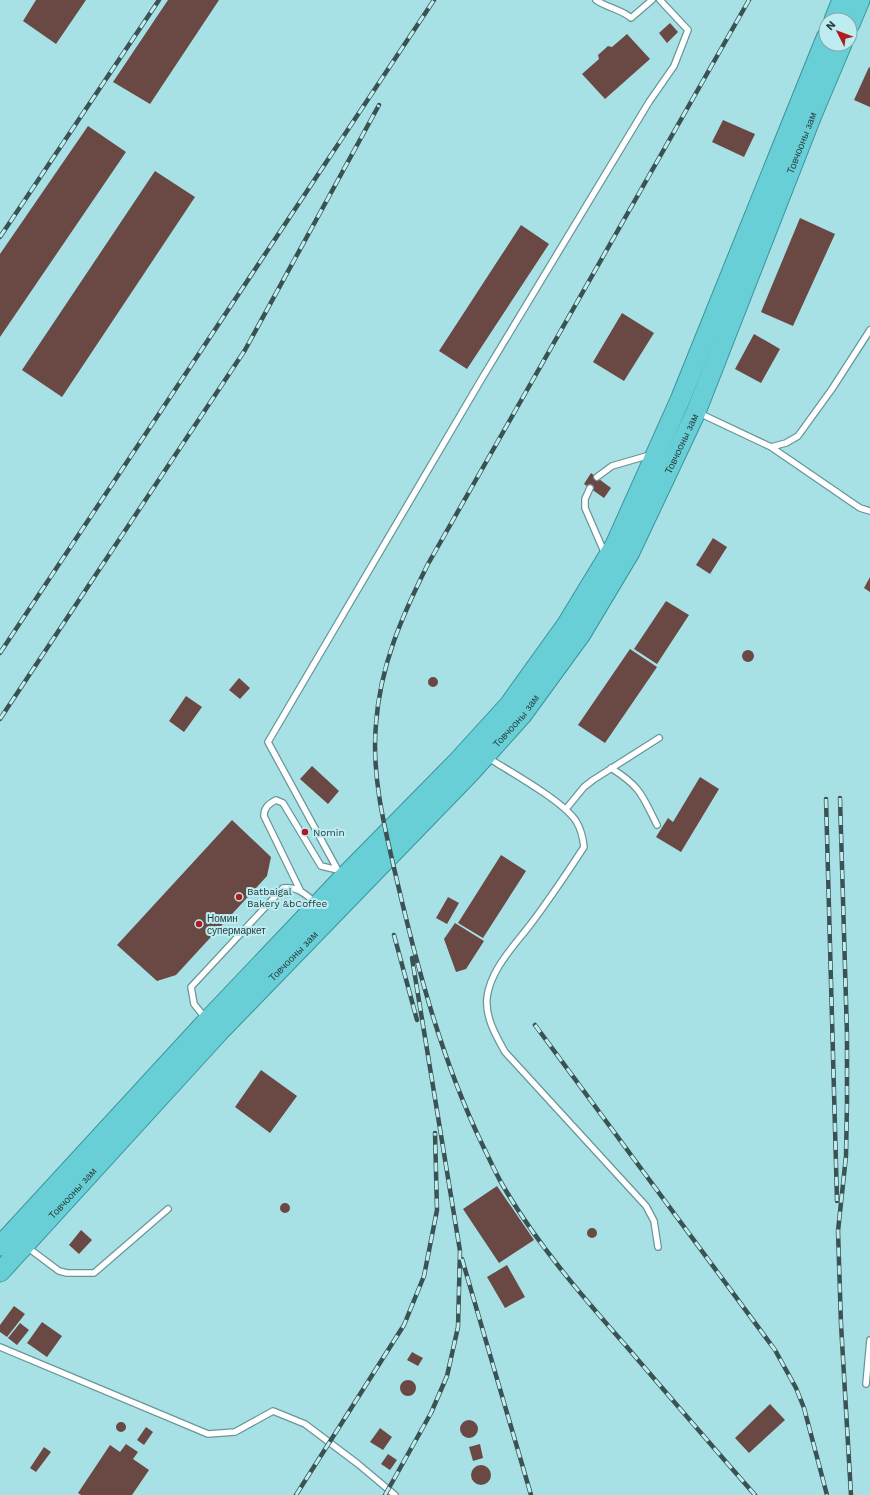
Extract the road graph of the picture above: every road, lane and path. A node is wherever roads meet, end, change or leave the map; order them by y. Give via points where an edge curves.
1 (596, 0) edge
2 (652, 0) edge
3 (660, 0) edge
4 (842, 0) edge
5 (860, 0) edge
6 (837, 12) edge
7 (855, 12) edge
8 (820, 52) edge
9 (839, 52) edge
10 (870, 330) edge
11 (696, 412) junction
12 (771, 447) junction
13 (656, 454) junction
14 (597, 477) dead end
15 (590, 488) dead end
16 (870, 511) edge
17 (607, 558) junction
18 (659, 738) dead end
19 (485, 756) junction
20 (612, 768) junction
21 (566, 809) junction
22 (657, 825) dead end
23 (340, 874) junction
24 (300, 890) junction
25 (318, 904) junction
26 (207, 1020) junction
27 (168, 1210) dead end
28 (24, 1244) junction
29 (0, 1246) edge
30 (658, 1247) dead end
31 (0, 1272) edge
32 (870, 1340) edge
33 (0, 1347) edge
34 (866, 1384) dead end
35 (395, 1495) edge

1 - 2 lane via 631,18
3 - 23 lane via 688,30 674,66 649,102 481,380 268,742
4 - 6 highway
5 - 7 highway
8 - 13 highway, Товчооны зам
9 - 11 highway, Товчооны зам
10 - 12 lane via 798,436 786,444
11 - 12 lane
11 - 19 highway, Товчооны зам via 630,552 581,634 522,715
12 - 16 lane via 860,508
13 - 14 lane via 612,466
13 - 17 highway, Товчооны зам via 616,545
15 - 17 lane via 585,499 585,508
17 - 23 highway, Товчооны зам via 567,624 509,704 458,761
18 - 20 lane
19 - 21 lane
19 - 28 highway, Товчооны зам via 219,1032
20 - 21 lane via 584,787
20 - 22 lane via 639,789
21 - 30 lane via 576,821 584,847 534,920 502,961 486,998 489,1017 505,1052 646,1206 654,1221
23 - 24 lane via 321,866 283,803 276,800 264,810 264,816
23 - 25 highway, Товчооны зам
24 - 25 lane
24 - 26 lane via 292,887 283,888 191,987 194,1004
25 - 26 highway, Товчооны зам
26 - 29 highway, Товчооны зам
27 - 28 lane via 94,1273 59,1271
28 - 31 highway, Товчооны зам
32 - 34 lane
33 - 35 lane via 208,1434 235,1432 273,1411 305,1424

